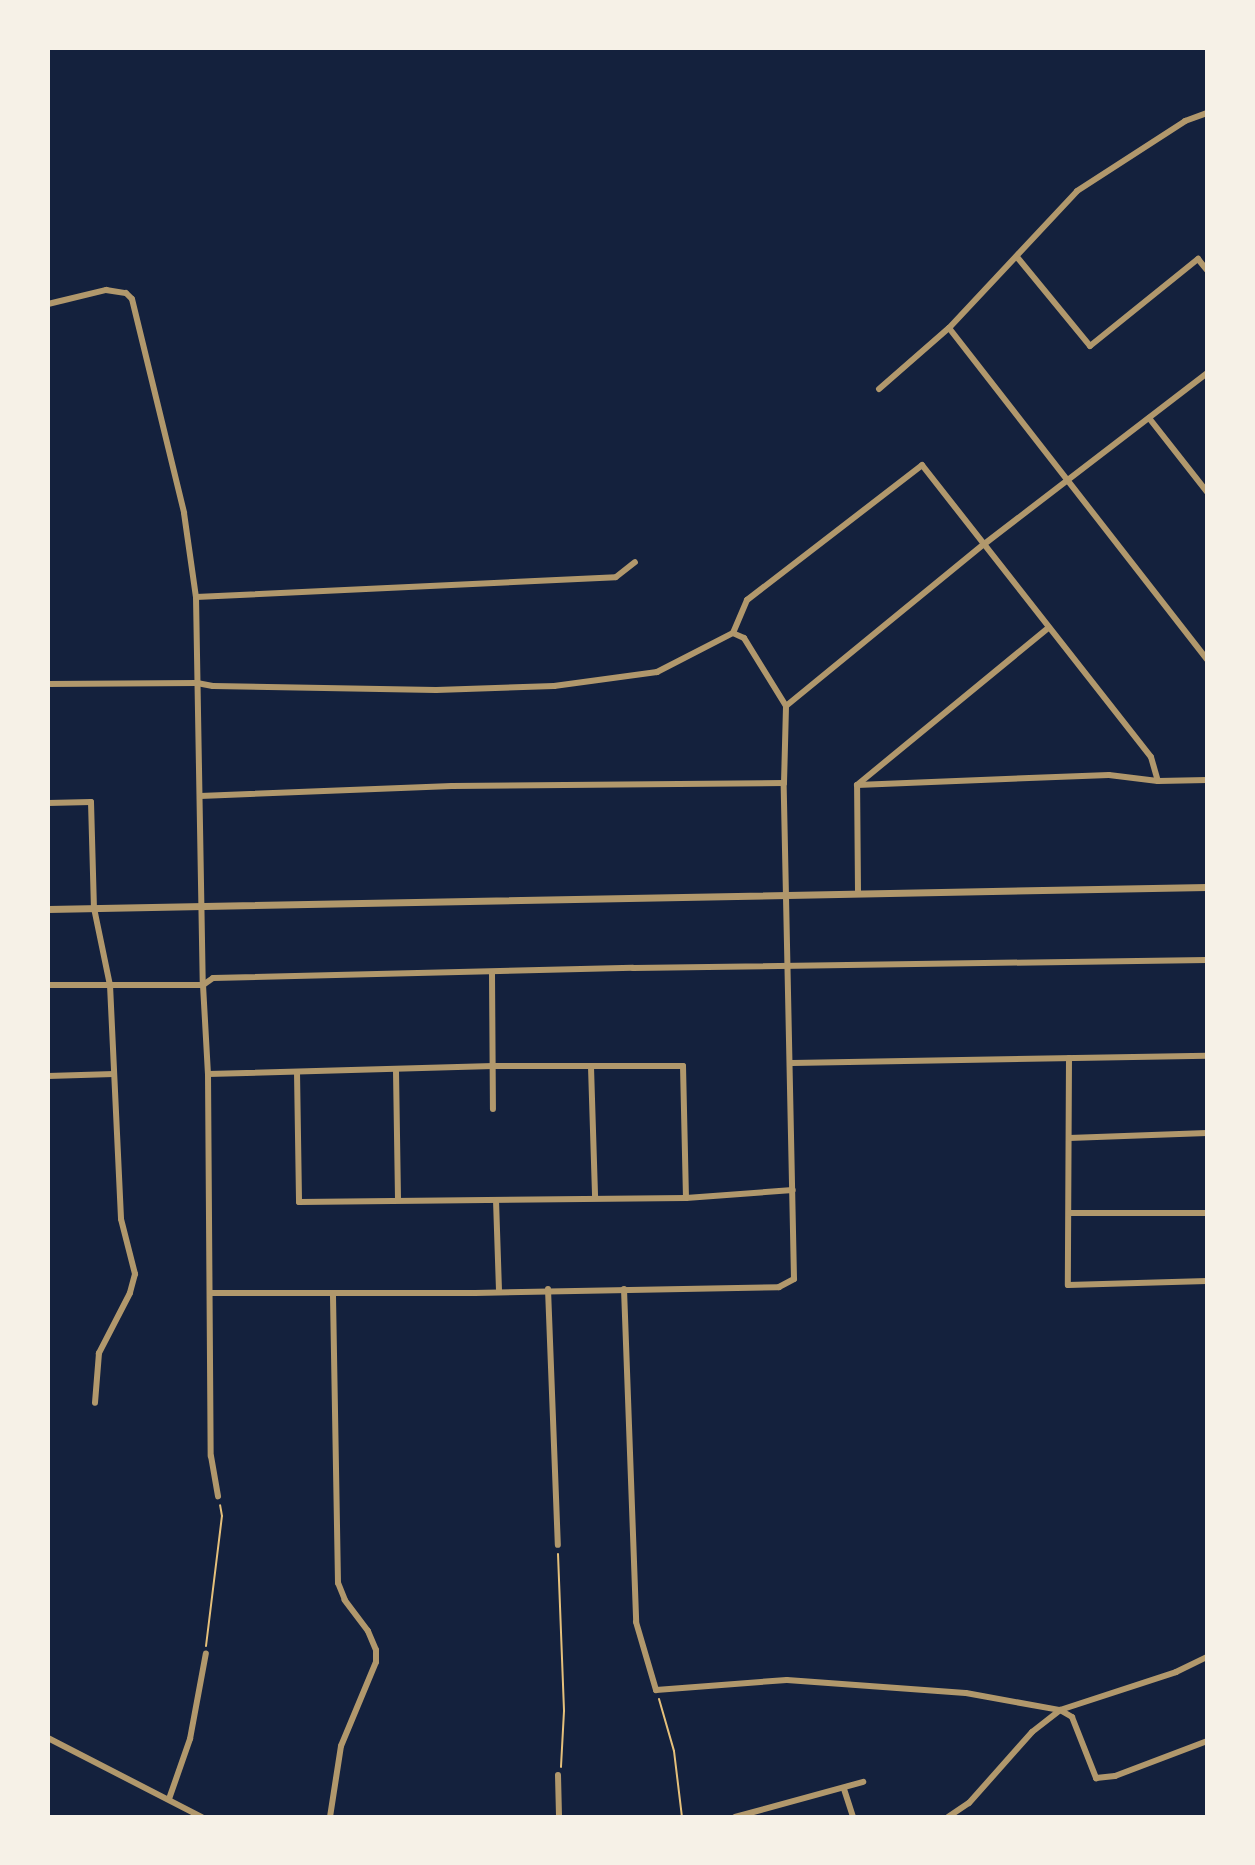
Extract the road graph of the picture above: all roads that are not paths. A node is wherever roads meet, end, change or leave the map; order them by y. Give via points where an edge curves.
1 (1207, 113) edge
2 (1017, 257) junction
3 (1207, 270) edge
4 (48, 304) edge
5 (949, 328) junction
6 (1207, 373) edge
7 (879, 389) dead end
8 (1149, 418) junction
9 (1066, 482) junction
10 (1207, 492) edge
11 (983, 545) junction
12 (635, 562) dead end
13 (196, 597) junction
14 (1047, 629) junction
15 (733, 633) junction
16 (1207, 660) edge
17 (197, 683) junction
18 (48, 684) edge
19 (786, 706) junction
20 (1207, 780) edge
21 (1158, 781) junction
22 (784, 783) junction
23 (857, 785) junction
24 (200, 796) junction
25 (48, 803) edge
26 (1207, 887) edge
27 (858, 891) junction
28 (787, 894) junction
29 (202, 904) junction
30 (94, 908) junction
31 (48, 909) edge
32 (1207, 960) edge
33 (787, 967) junction
34 (492, 974) junction
35 (48, 985) edge
36 (110, 985) junction
37 (203, 985) junction
38 (1207, 1056) edge
39 (1069, 1058) junction
40 (792, 1063) junction
41 (493, 1066) junction
42 (591, 1067) junction
43 (396, 1071) junction
44 (297, 1072) junction
45 (114, 1074) junction
46 (208, 1074) junction
47 (48, 1076) edge
48 (493, 1109) dead end
49 (1207, 1133) edge
50 (1069, 1138) junction
51 (793, 1190) junction
52 (595, 1197) junction
53 (686, 1198) junction
54 (398, 1199) junction
55 (496, 1200) junction
56 (1069, 1213) junction
57 (1207, 1213) edge
58 (1207, 1281) edge
59 (548, 1289) junction
60 (624, 1289) junction
61 (499, 1292) junction
62 (210, 1293) junction
63 (333, 1293) junction
64 (95, 1403) dead end
65 (218, 1496) road end
66 (558, 1545) road end
67 (206, 1653) road end
68 (1207, 1657) edge
69 (1060, 1710) junction
70 (48, 1738) edge
71 (1207, 1741) edge
72 (558, 1775) road end
73 (863, 1782) dead end
74 (844, 1789) junction
75 (169, 1799) junction
76 (202, 1817) edge
77 (330, 1817) edge
78 (559, 1817) edge
79 (735, 1817) edge
80 (853, 1817) edge
81 (948, 1817) edge

1 - 2 street via 1185,121 1077,191
2 - 3 street via 1090,346 1198,259
2 - 5 street
4 - 13 street via 116,290 126,293 136,307 173,458
5 - 7 street
5 - 9 street
6 - 8 street
8 - 9 street
8 - 10 street
9 - 11 street
9 - 16 street
11 - 14 street
11 - 15 street via 922,465 747,600
11 - 19 street
12 - 13 street via 616,577
13 - 17 street
14 - 21 street via 1151,757
14 - 23 street
15 - 17 street via 657,672 554,686 436,690
15 - 19 street via 744,638
17 - 18 street
17 - 24 street
19 - 22 street
20 - 21 street
21 - 23 street via 1109,775
22 - 24 street via 452,786
22 - 28 street
23 - 27 street
24 - 29 street
25 - 30 street via 91,802
26 - 27 street
27 - 28 street
28 - 29 street
28 - 33 street
29 - 30 street
29 - 37 street
30 - 31 street
30 - 36 street
32 - 33 street
33 - 34 street
33 - 40 street
34 - 37 street via 213,978
34 - 41 street
35 - 36 street
36 - 37 street
36 - 45 street
37 - 46 street
38 - 39 street
39 - 40 street
39 - 50 street
40 - 51 street
41 - 42 street
41 - 43 street
41 - 48 street
42 - 52 street
42 - 53 street via 683,1066
43 - 44 street
43 - 54 street
44 - 46 street
44 - 54 street via 299,1202
45 - 47 street
45 - 64 street via 121,1219 135,1274 99,1353
46 - 62 street
49 - 50 street
50 - 56 street
51 - 53 street
51 - 60 street via 794,1279 779,1287
52 - 53 street
52 - 55 street
54 - 55 street
55 - 61 street
56 - 57 street
56 - 58 street via 1068,1285
59 - 60 street
59 - 61 street
59 - 66 street
60 - 69 street via 636,1622 656,1690 787,1680 966,1693
61 - 63 street
62 - 63 street
62 - 65 street via 211,1456
63 - 77 street via 338,1583 368,1631 376,1662 341,1746
67 - 75 street via 190,1739
68 - 69 street
69 - 71 street via 1072,1717 1096,1778 1115,1776
69 - 81 street via 1032,1732 969,1803
70 - 75 street
72 - 78 street
73 - 74 street
74 - 79 street
74 - 80 street
75 - 76 street

